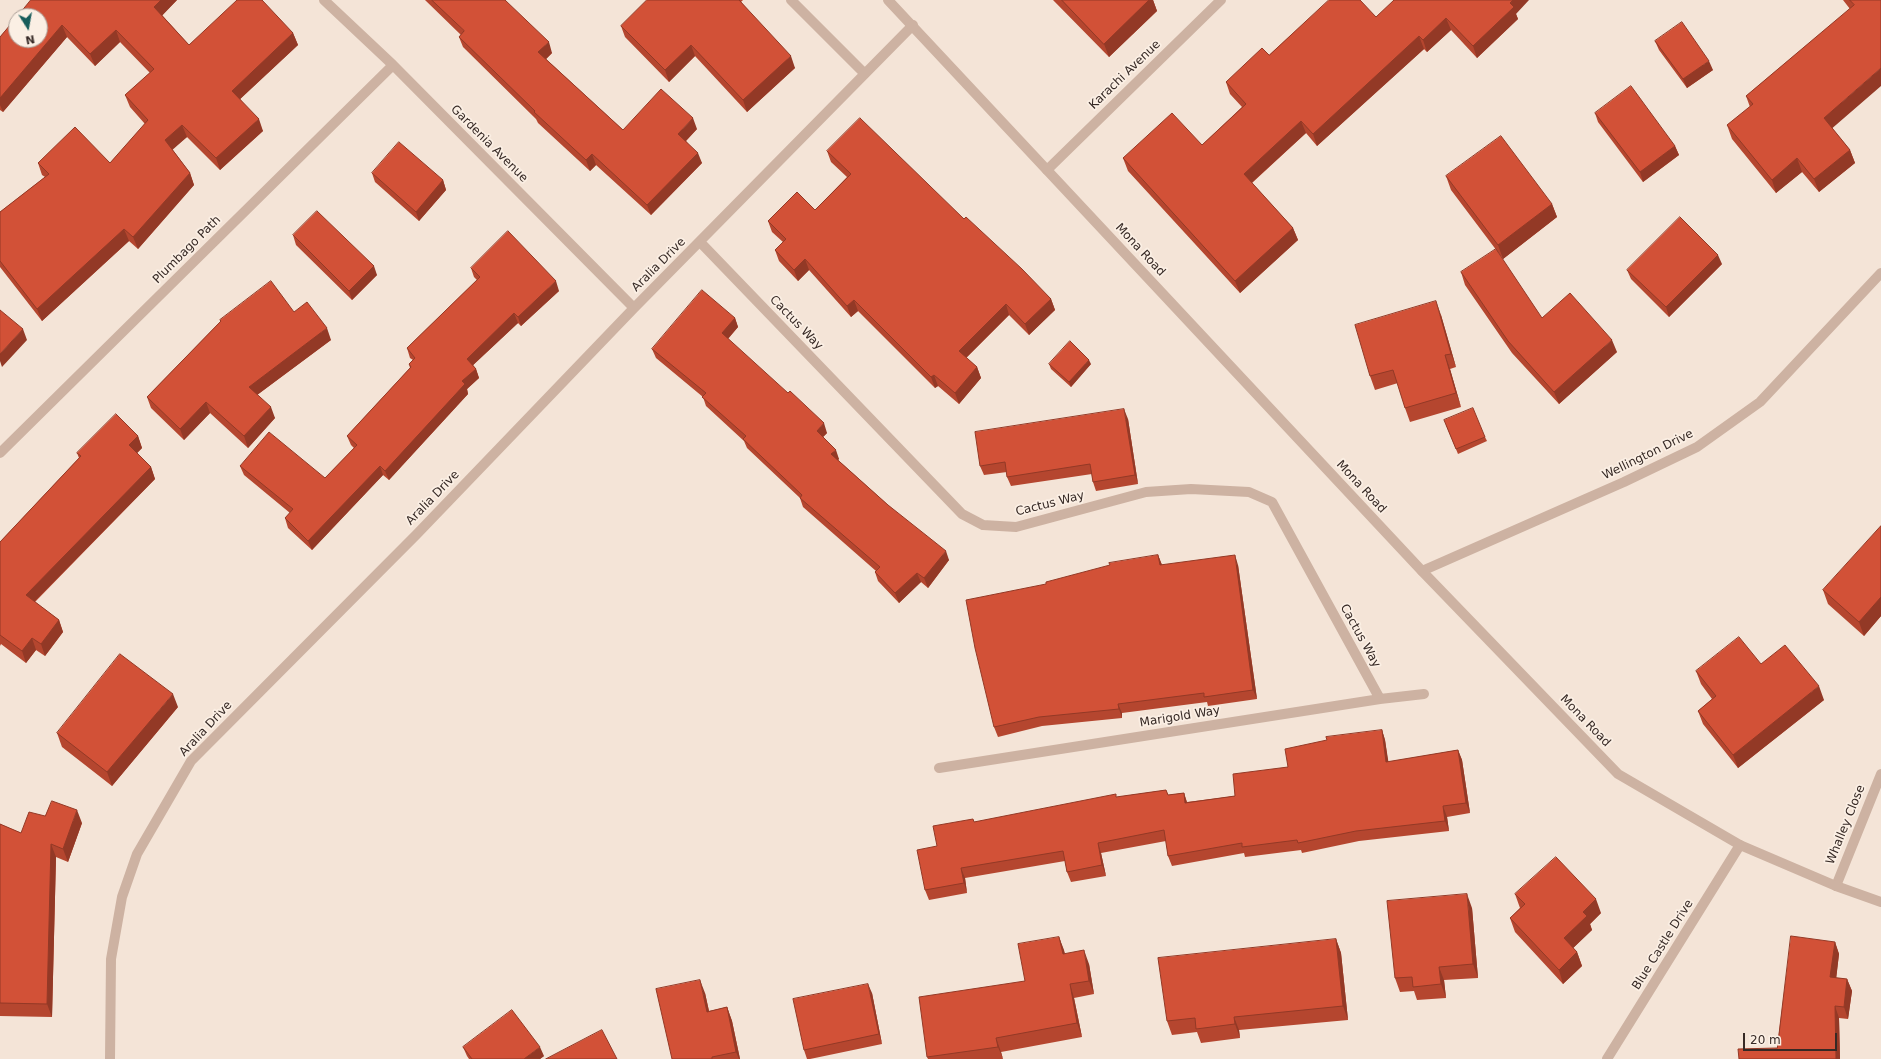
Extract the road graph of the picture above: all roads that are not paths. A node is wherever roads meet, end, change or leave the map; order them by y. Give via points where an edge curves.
1 (324, 0) edge
2 (791, 0) edge
3 (888, 0) edge
4 (1221, 0) edge
5 (913, 25) junction
6 (393, 65) junction
7 (864, 73) junction
8 (1047, 170) junction
9 (700, 242) junction
10 (1881, 273) edge
11 (634, 308) junction
12 (0, 453) edge
13 (1422, 571) junction
14 (1424, 694) dead end
15 (1380, 699) junction
16 (940, 768) dead end
17 (1881, 774) edge
18 (1740, 845) junction
19 (1836, 886) junction
20 (1881, 902) edge
21 (110, 1059) edge
22 (1607, 1059) edge

1 - 6 street, Gardenia Avenue
2 - 7 street
3 - 5 street, Mona Road
4 - 8 street, Karachi Avenue
5 - 7 street, Aralia Drive
5 - 8 street, Mona Road
6 - 11 street, Gardenia Avenue
6 - 12 street, Plumbago Path
7 - 9 street, Aralia Drive
8 - 13 street, Mona Road
9 - 11 street, Aralia Drive
9 - 15 street, Cactus Way via 962,514 983,525 1016,527 1146,492 1191,489 1249,492 1272,502
10 - 13 street, Wellington Drive via 1760,402 1697,447
11 - 21 street, Aralia Drive via 416,535 191,761 137,854 122,897 111,959
13 - 18 street, Mona Road via 1618,774
14 - 15 street, Marigold Way
15 - 16 street, Marigold Way
17 - 19 street, Whalley Close
18 - 19 street, Mona Road
18 - 22 street, Blue Castle Drive
19 - 20 street, Mona Road

